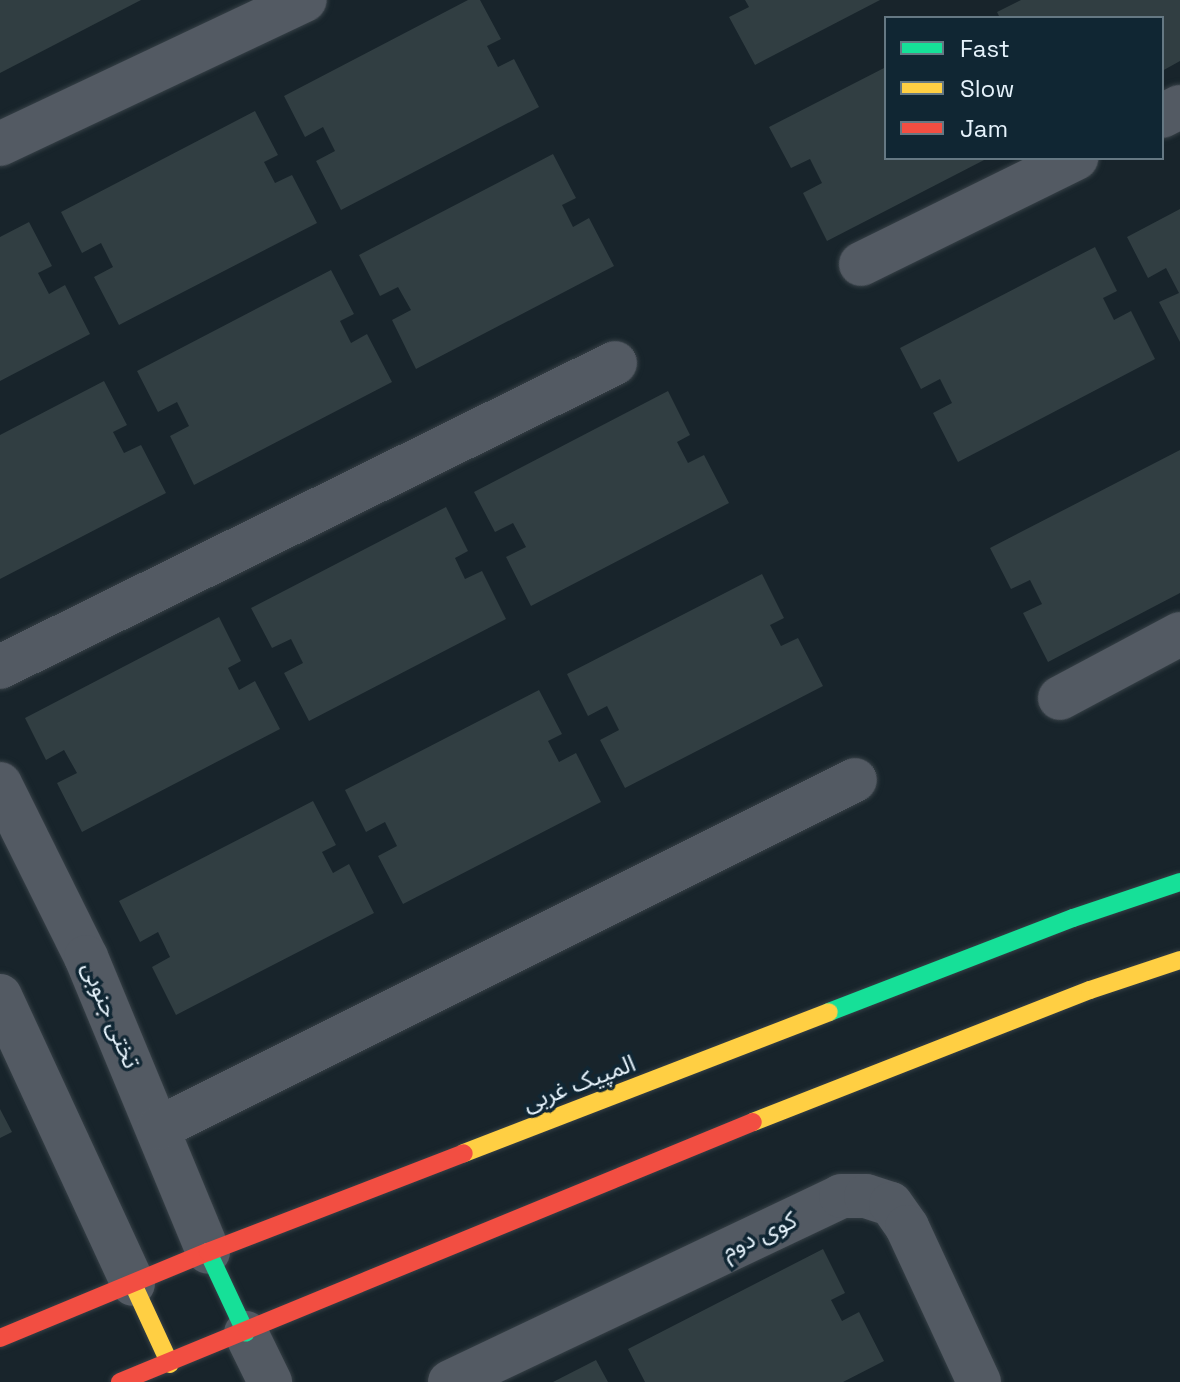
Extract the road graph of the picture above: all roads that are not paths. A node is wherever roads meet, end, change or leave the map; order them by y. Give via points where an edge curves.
1 (293, 3) edge
2 (0, 144) edge
3 (1072, 160) edge
4 (861, 264) dead end
5 (615, 363) dead end
6 (1180, 634) edge
7 (0, 667) edge
8 (1060, 698) dead end
9 (855, 780) dead end
10 (0, 784) edge
11 (1180, 882) edge
12 (1180, 960) edge
13 (0, 996) edge
14 (159, 1128) junction
15 (208, 1252) junction
16 (133, 1284) junction
17 (246, 1333) junction
18 (0, 1338) edge
19 (176, 1373) edge
20 (120, 1382) edge
21 (270, 1382) edge
22 (450, 1382) edge
23 (979, 1382) edge

1 - 2 street
3 - 4 street
5 - 7 street
6 - 8 street
9 - 14 street
10 - 14 street, تختی جنوبی via 86,957
11 - 15 street, المپیک غربی via 1073,918
12 - 17 street via 704,1141
13 - 16 street
14 - 15 street, تختی جنوبی
15 - 16 street, المپیک غربی
15 - 17 street
16 - 18 street, المپیک غربی
16 - 19 street
17 - 19 street
17 - 21 street
19 - 20 street
22 - 23 street, کوی دوم via 841,1196 866,1196 891,1204 907,1227

